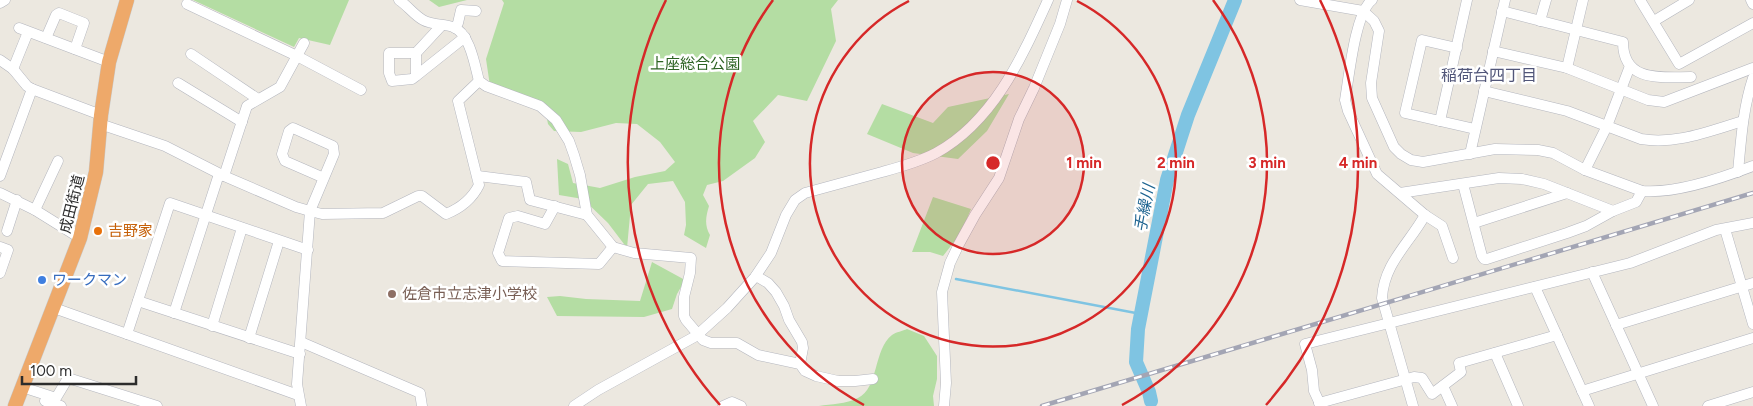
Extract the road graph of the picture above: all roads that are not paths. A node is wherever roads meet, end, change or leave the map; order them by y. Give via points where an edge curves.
1 (5, 0) edge
2 (127, 0) edge
3 (399, 0) edge
4 (1048, 0) edge
5 (1067, 0) edge
6 (1300, 0) edge
7 (1372, 0) edge
8 (1467, 0) edge
9 (1505, 0) edge
10 (1546, 0) edge
11 (1583, 0) edge
12 (1640, 0) edge
13 (1689, 0) edge
14 (1750, 0) edge
15 (0, 2) edge
16 (187, 4) dead end
17 (1753, 4) edge
18 (476, 11) dead end
19 (1502, 11) junction
20 (1363, 12) junction
21 (1540, 21) junction
22 (1654, 21) junction
23 (1753, 23) edge
24 (441, 26) junction
25 (455, 28) junction
26 (1576, 30) junction
27 (465, 37) junction
28 (46, 38) junction
29 (304, 43) dead end
30 (1457, 48) junction
31 (75, 49) junction
32 (1493, 51) junction
33 (416, 53) junction
34 (191, 54) dead end
35 (297, 56) junction
36 (109, 62) junction
37 (1, 63) edge
38 (1630, 66) junction
39 (1566, 68) junction
40 (1753, 68) edge
41 (14, 69) junction
42 (416, 76) junction
43 (1691, 77) dead end
44 (1753, 78) edge
45 (479, 81) junction
46 (178, 83) dead end
47 (32, 89) junction
48 (1621, 89) junction
49 (361, 90) dead end
50 (1484, 91) junction
51 (258, 99) junction
52 (100, 119) junction
53 (1440, 121) junction
54 (1743, 121) junction
55 (242, 122) junction
56 (1606, 126) junction
57 (1475, 129) junction
58 (1470, 154) junction
59 (58, 161) dead end
60 (1753, 166) edge
61 (1585, 170) junction
62 (1738, 172) junction
63 (222, 175) junction
64 (0, 176) edge
65 (478, 176) junction
66 (324, 178) junction
67 (1463, 184) junction
68 (1642, 191) junction
69 (0, 193) edge
70 (1400, 193) junction
71 (1567, 193) junction
72 (17, 200) junction
73 (555, 206) junction
74 (35, 210) junction
75 (310, 211) junction
76 (1612, 211) junction
77 (588, 215) junction
78 (1425, 215) junction
79 (206, 216) junction
80 (1474, 223) junction
81 (1753, 223) edge
82 (242, 228) junction
83 (1725, 229) junction
84 (7, 231) dead end
85 (80, 238) junction
86 (279, 240) junction
87 (0, 247) edge
88 (613, 247) junction
89 (308, 250) junction
90 (1453, 258) dead end
91 (1592, 272) junction
92 (0, 273) edge
93 (756, 276) junction
94 (1753, 283) edge
95 (1535, 287) junction
96 (1742, 287) junction
97 (138, 301) junction
98 (54, 308) junction
99 (174, 313) junction
100 (1388, 324) junction
101 (1753, 324) edge
102 (1616, 325) junction
103 (212, 326) junction
104 (127, 334) junction
105 (697, 334) junction
106 (1557, 335) junction
107 (249, 338) junction
108 (1753, 338) edge
109 (301, 342) junction
110 (1495, 353) junction
111 (300, 354) junction
112 (800, 364) junction
113 (1638, 373) junction
114 (873, 379) dead end
115 (1405, 380) junction
116 (1443, 386) junction
117 (1582, 391) junction
118 (1753, 392) edge
119 (298, 395) junction
120 (19, 396) edge
121 (1320, 404) edge
122 (61, 406) edge
123 (157, 406) edge
124 (301, 406) edge
125 (422, 406) edge
126 (574, 406) edge
127 (723, 406) edge
128 (740, 406) edge
129 (944, 406) edge
130 (1413, 406) edge
131 (1452, 406) edge
132 (1518, 406) edge
133 (1589, 406) edge
134 (1653, 406) edge
135 (1708, 406) edge

1 - 15 street
2 - 36 highway, 成田街道
3 - 24 street via 423,20
4 - 93 street via 1013,73 978,120 954,142 911,164 805,193 786,215 771,253
5 - 129 street via 998,178 975,214 944,279
6 - 20 street
7 - 20 street
8 - 30 street
9 - 19 street
10 - 21 street
11 - 26 street
12 - 22 street
13 - 22 street
14 - 17 street
16 - 35 street
18 - 25 street via 461,10
19 - 21 street
19 - 32 street
20 - 58 street via 1374,21 1379,31 1371,83 1372,98 1394,147 1411,160 1423,162
20 - 70 street via 1345,100 1378,174
21 - 26 street
22 - 23 street via 1679,64
24 - 25 street
24 - 33 street
25 - 27 street
26 - 38 street via 1623,42 1623,54
26 - 39 street
27 - 42 street
27 - 45 street
28 - 31 street
28 - 31 street via 56,15 84,23
28 - 41 street via 24,30
29 - 35 street
30 - 53 street
30 - 53 street via 1422,40 1405,113
31 - 36 street
32 - 39 street
32 - 50 street
33 - 42 street
33 - 42 street via 389,53 389,73 392,81 412,80
34 - 51 street
35 - 49 street
35 - 51 street via 280,87
36 - 52 highway, 成田街道
37 - 41 street
38 - 43 street via 1651,77
38 - 48 street
39 - 48 street
40 - 48 street via 1664,102 1648,100
41 - 47 street
44 - 54 street
45 - 65 street via 458,101
45 - 77 street via 508,96 540,106 556,120 574,155
46 - 55 street
47 - 52 street
47 - 64 street
48 - 56 street
50 - 56 street via 1566,111
50 - 57 street
51 - 55 street via 247,106
52 - 63 street via 165,146
52 - 85 highway, 成田街道 via 96,172
53 - 57 street
54 - 56 street via 1675,141 1640,139
54 - 62 street
55 - 63 street
56 - 61 street
57 - 58 street
58 - 61 street via 1495,149 1538,150 1553,153
59 - 74 street
60 - 62 street
61 - 68 street
62 - 68 street via 1674,190
63 - 75 street
63 - 79 street
65 - 73 street via 526,182 530,200
65 - 75 street via 479,184 474,194 464,205 446,214 422,196 383,213 322,214
66 - 66 street via 285,161 282,154 289,130 293,128 333,146 334,154
66 - 75 street
67 - 70 street
67 - 71 street via 1510,178 1538,182
67 - 80 street
68 - 76 street via 1636,202
69 - 72 street
70 - 78 street
71 - 76 street
71 - 80 street
72 - 74 street
72 - 84 street
73 - 77 street
73 - 88 street via 545,224 518,216 510,218 498,253 502,261 599,264
74 - 85 street
75 - 89 street
76 - 80 street via 1586,226 1487,259 1482,256
77 - 88 street
78 - 90 street via 1442,226
78 - 100 street via 1404,244 1383,284 1382,298
79 - 82 street
79 - 97 street via 170,203
79 - 99 street
81 - 83 street
82 - 86 street
82 - 103 street
83 - 91 street via 1646,258
83 - 96 street
85 - 98 highway, 成田街道
86 - 89 street
86 - 107 street
87 - 92 street via 8,250
88 - 105 street via 652,256 691,258 684,316
89 - 109 street
91 - 95 street
91 - 102 street
93 - 105 street
93 - 112 street via 768,283 784,306 804,348
94 - 96 street
95 - 100 street
95 - 106 street
96 - 101 street
96 - 102 street
97 - 99 street
97 - 104 street
98 - 104 street
98 - 120 highway, 成田街道
99 - 103 street
100 - 115 street
100 - 121 street via 1304,344
102 - 113 street
103 - 107 street
104 - 119 street
105 - 112 street via 711,343 738,343 758,354
105 - 126 street
106 - 110 street
106 - 117 street
107 - 111 street
108 - 113 street
109 - 111 street
109 - 125 street via 420,393
110 - 116 street via 1459,363 1461,372
110 - 132 street
111 - 119 street
112 - 114 street via 816,376 838,381
113 - 117 street
113 - 134 street
115 - 116 street via 1422,378 1432,394
115 - 121 street
115 - 130 street
116 - 131 street
117 - 133 street
118 - 135 street
119 - 124 street
120 - 122 street
120 - 123 street via 56,398 68,378
127 - 128 street via 732,402

